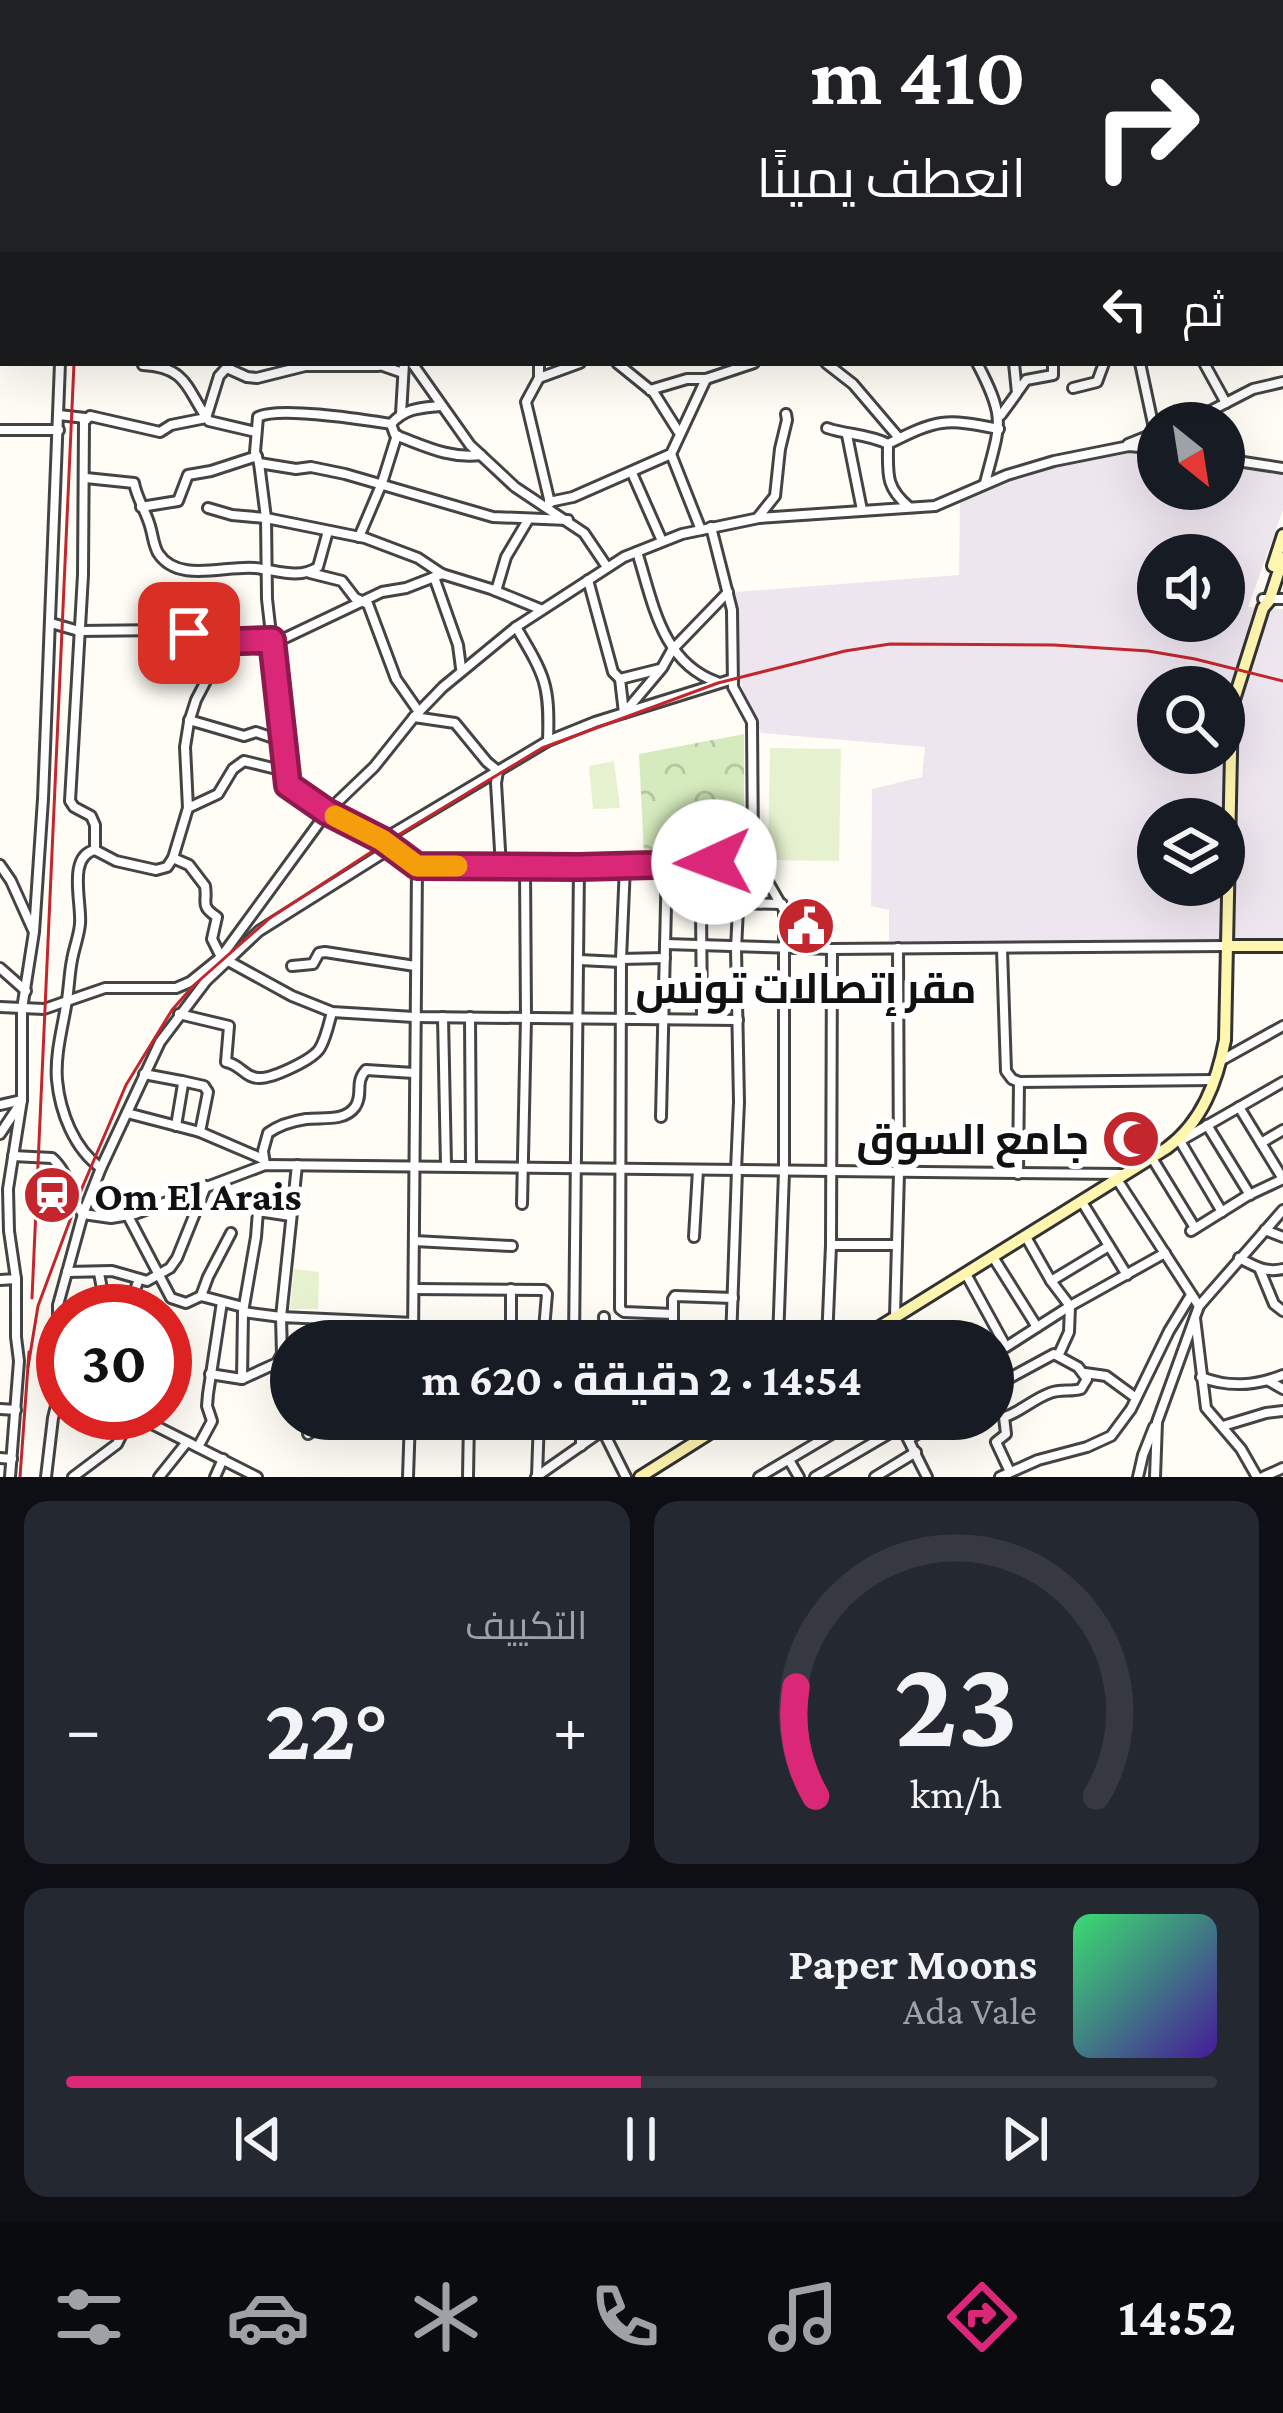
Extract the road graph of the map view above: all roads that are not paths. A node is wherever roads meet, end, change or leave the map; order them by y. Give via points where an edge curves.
1 (60, 366) edge
2 (159, 366) edge
3 (182, 366) edge
4 (229, 366) edge
5 (304, 366) edge
6 (407, 366) edge
7 (539, 366) edge
8 (572, 366) edge
9 (621, 366) edge
10 (738, 366) edge
11 (830, 366) edge
12 (978, 366) edge
13 (1014, 366) edge
14 (1053, 366) edge
15 (1103, 366) edge
16 (1141, 366) edge
17 (1206, 366) edge
18 (539, 378) junction
19 (706, 379) junction
20 (182, 380) junction
21 (1283, 382) edge
22 (1073, 388) dead end
23 (650, 390) junction
24 (1017, 393) junction
25 (1149, 402) edge
26 (1225, 402) edge
27 (1228, 402) edge
28 (440, 406) junction
29 (401, 414) junction
30 (786, 414) dead end
31 (59, 415) junction
32 (1000, 416) junction
33 (85, 418) junction
34 (206, 418) junction
35 (391, 424) junction
36 (827, 428) dead end
37 (999, 429) junction
38 (0, 430) edge
39 (59, 430) junction
40 (256, 432) junction
41 (679, 433) junction
42 (848, 435) junction
43 (398, 436) junction
44 (899, 438) junction
45 (1137, 441) edge
46 (888, 444) junction
47 (1121, 447) junction
48 (1137, 448) edge
49 (671, 454) junction
50 (481, 455) junction
51 (258, 460) junction
52 (1245, 462) edge
53 (1283, 468) edge
54 (632, 473) junction
55 (86, 478) junction
56 (382, 483) junction
57 (984, 484) junction
58 (551, 506) junction
59 (141, 507) junction
60 (910, 507) junction
61 (208, 508) dead end
62 (862, 510) junction
63 (266, 518) junction
64 (758, 518) junction
65 (528, 520) junction
66 (568, 520) junction
67 (706, 529) junction
68 (328, 531) junction
69 (1283, 536) edge
70 (359, 537) junction
71 (662, 541) junction
72 (637, 552) junction
73 (1283, 558) edge
74 (607, 567) junction
75 (268, 570) junction
76 (309, 572) junction
77 (438, 576) junction
78 (588, 579) junction
79 (1275, 584) edge
80 (496, 591) junction
81 (728, 592) junction
82 (364, 601) junction
83 (1269, 603) edge
84 (541, 609) junction
85 (51, 623) junction
86 (516, 627) junction
87 (79, 631) junction
88 (272, 640) junction
89 (215, 642) junction
90 (672, 650) junction
91 (662, 668) junction
92 (461, 670) junction
93 (620, 679) junction
94 (733, 679) junction
95 (718, 683) junction
96 (624, 713) junction
97 (416, 714) junction
98 (189, 720) junction
99 (251, 734) junction
100 (282, 741) junction
101 (548, 741) junction
102 (244, 761) junction
103 (285, 771) junction
104 (498, 771) junction
105 (44, 799) junction
106 (71, 803) junction
107 (188, 808) junction
108 (327, 812) junction
109 (382, 840) junction
110 (391, 848) junction
111 (95, 850) junction
112 (173, 858) junction
113 (667, 862) junction
114 (0, 865) edge
115 (417, 866) junction
116 (625, 866) junction
117 (501, 867) junction
118 (525, 867) junction
119 (579, 867) junction
120 (740, 868) junction
121 (758, 868) junction
122 (734, 903) junction
123 (782, 904) junction
124 (701, 906) dead end
125 (34, 932) junction
126 (665, 944) junction
127 (700, 945) junction
128 (736, 946) junction
129 (1228, 946) junction
130 (1283, 946) edge
131 (783, 947) junction
132 (898, 948) junction
133 (832, 949) junction
134 (1002, 949) junction
135 (224, 958) junction
136 (665, 958) junction
137 (579, 960) junction
138 (621, 961) junction
139 (292, 966) dead end
140 (415, 966) junction
141 (0, 968) edge
142 (26, 991) junction
143 (67, 1002) junction
144 (0, 1007) edge
145 (35, 1007) junction
146 (22, 1009) junction
147 (332, 1012) junction
148 (179, 1014) junction
149 (414, 1017) junction
150 (443, 1017) junction
151 (470, 1017) junction
152 (526, 1018) junction
153 (665, 1019) junction
154 (702, 1019) junction
155 (579, 1020) junction
156 (622, 1020) junction
157 (738, 1020) junction
158 (1283, 1026) edge
159 (1221, 1061) junction
160 (414, 1073) junction
161 (144, 1074) junction
162 (1215, 1080) junction
163 (181, 1081) junction
164 (1019, 1082) junction
165 (1283, 1082) edge
166 (22, 1100) junction
167 (0, 1105) edge
168 (1239, 1107) junction
169 (127, 1113) junction
170 (661, 1117) dead end
171 (176, 1126) junction
172 (1207, 1126) junction
173 (1, 1130) edge
174 (1283, 1130) edge
175 (200, 1132) junction
176 (1180, 1141) junction
177 (1261, 1143) junction
178 (1168, 1148) junction
179 (13, 1156) junction
180 (1153, 1158) junction
181 (264, 1162) junction
182 (297, 1166) junction
183 (446, 1166) junction
184 (471, 1166) junction
185 (523, 1166) junction
186 (414, 1167) junction
187 (622, 1167) junction
188 (101, 1168) junction
189 (578, 1169) junction
190 (698, 1170) junction
191 (736, 1170) junction
192 (784, 1172) junction
193 (831, 1172) junction
194 (898, 1173) junction
195 (1018, 1174) junction
196 (1123, 1178) junction
197 (1283, 1179) edge
198 (207, 1185) junction
199 (1250, 1195) junction
200 (1082, 1202) junction
201 (522, 1204) dead end
202 (1283, 1210) edge
203 (1222, 1212) junction
204 (82, 1214) junction
205 (128, 1216) junction
206 (291, 1216) junction
207 (4, 1218) edge
208 (1265, 1230) junction
209 (5, 1231) edge
210 (231, 1233) dead end
211 (694, 1237) dead end
212 (1026, 1237) junction
213 (1283, 1237) edge
214 (414, 1241) junction
215 (831, 1245) junction
216 (897, 1245) junction
217 (512, 1246) dead end
218 (1109, 1246) junction
219 (1166, 1252) junction
220 (993, 1257) junction
221 (1239, 1258) junction
222 (1283, 1269) edge
223 (1260, 1270) junction
224 (67, 1272) junction
225 (99, 1273) junction
226 (158, 1274) junction
227 (966, 1274) junction
228 (1127, 1275) junction
229 (16, 1279) junction
230 (139, 1279) junction
231 (0, 1280) edge
232 (1051, 1281) junction
233 (1217, 1282) junction
234 (64, 1284) edge
235 (101, 1284) edge
236 (137, 1284) edge
237 (1186, 1284) junction
238 (414, 1289) junction
239 (512, 1289) junction
240 (1191, 1294) junction
241 (201, 1296) junction
242 (733, 1298) junction
243 (222, 1301) junction
244 (1070, 1306) junction
245 (1199, 1306) junction
246 (243, 1310) junction
247 (1283, 1312) edge
248 (673, 1314) junction
249 (1195, 1316) junction
250 (281, 1317) junction
251 (604, 1317) dead end
252 (895, 1318) junction
253 (331, 1320) edge
254 (414, 1320) edge
255 (511, 1320) edge
256 (545, 1320) edge
257 (574, 1320) edge
258 (604, 1320) edge
259 (673, 1320) edge
260 (732, 1320) edge
261 (779, 1320) edge
262 (828, 1320) edge
263 (892, 1320) edge
264 (1037, 1327) junction
265 (1058, 1354) junction
266 (1084, 1372) junction
267 (210, 1374) junction
268 (1283, 1375) edge
269 (1014, 1376) edge
270 (1202, 1378) junction
271 (242, 1379) junction
272 (1268, 1380) junction
273 (1283, 1389) edge
274 (1136, 1398) junction
275 (0, 1409) edge
276 (16, 1410) junction
277 (1283, 1411) edge
278 (1157, 1422) junction
279 (1222, 1426) junction
280 (0, 1430) edge
281 (14, 1432) junction
282 (50, 1440) edge
283 (119, 1440) edge
284 (184, 1440) edge
285 (409, 1440) edge
286 (469, 1440) edge
287 (538, 1440) edge
288 (581, 1440) edge
289 (590, 1440) edge
290 (608, 1440) edge
291 (699, 1440) edge
292 (822, 1440) edge
293 (872, 1440) edge
294 (910, 1440) edge
295 (188, 1442) junction
296 (581, 1446) junction
297 (198, 1447) junction
298 (916, 1453) junction
299 (0, 1458) edge
300 (12, 1459) junction
301 (224, 1460) junction
302 (789, 1460) junction
303 (1283, 1473) edge
304 (1005, 1474) edge
305 (1264, 1476) edge
306 (10, 1477) edge
307 (46, 1477) edge
308 (73, 1477) edge
309 (158, 1477) edge
310 (214, 1477) edge
311 (256, 1477) edge
312 (408, 1477) edge
313 (468, 1477) edge
314 (537, 1477) edge
315 (626, 1477) edge
316 (640, 1477) edge
317 (759, 1477) edge
318 (800, 1477) edge
319 (815, 1477) edge
320 (875, 1477) edge
321 (927, 1477) edge
322 (1138, 1477) edge
323 (1155, 1477) edge

1 - 31 street
2 - 20 street
3 - 20 street
4 - 5 street via 257,377
4 - 34 street
6 - 28 street
6 - 29 street
7 - 18 street
8 - 18 street
9 - 23 street
10 - 19 street
11 - 44 street
12 - 32 street
13 - 24 street
14 - 24 street via 1053,375 1026,380
15 - 22 street via 1097,382
16 - 25 street
17 - 26 street
18 - 58 street via 526,401
19 - 23 street
19 - 41 street
20 - 34 street
21 - 27 street
23 - 41 street
24 - 32 street
28 - 29 street
28 - 50 street
29 - 35 street
30 - 64 street via 775,496
31 - 33 street
31 - 39 street
32 - 37 street
33 - 34 street via 160,432
33 - 55 street
34 - 40 street
35 - 40 street via 266,412
35 - 43 street
36 - 42 street
37 - 44 street via 951,420
37 - 57 street
38 - 39 street
39 - 85 street
40 - 51 street
41 - 49 street
42 - 46 street
42 - 62 street
43 - 50 street via 442,454
43 - 56 street
44 - 46 street
45 - 47 street
46 - 60 street via 890,483
47 - 48 street
47 - 57 street
49 - 54 street
49 - 67 street
50 - 58 street
51 - 56 street
51 - 59 street via 188,475 178,501
51 - 63 street
52 - 53 street
54 - 58 street
54 - 71 street
55 - 59 street via 132,481
55 - 87 street
56 - 65 street via 452,507
56 - 70 street
57 - 60 street via 934,506
58 - 66 street
59 - 75 street via 170,565
60 - 62 street
61 - 63 street
62 - 64 street
63 - 68 street
63 - 75 street
64 - 67 street
65 - 66 street
65 - 80 street
66 - 74 street
67 - 71 street
67 - 81 street
68 - 70 street
68 - 76 street via 318,567
69 - 79 main road
70 - 77 street via 418,558
71 - 72 street
72 - 74 street
72 - 90 street
73 - 79 main road
74 - 78 street
75 - 76 street
75 - 88 street
76 - 82 street via 342,581
77 - 80 street
77 - 82 street
77 - 92 street
78 - 84 street
78 - 93 street
79 - 83 main road
80 - 84 street
81 - 90 street
81 - 94 street
82 - 88 street
82 - 97 street
83 - 129 main road via 1232,706
84 - 86 street
85 - 87 street
85 - 105 street
86 - 92 street
86 - 101 street via 544,675
87 - 89 street via 166,630
87 - 106 street
88 - 89 street
88 - 100 street
89 - 98 street
90 - 91 street
90 - 95 street
91 - 93 street
91 - 96 street
92 - 97 street
93 - 96 street
94 - 95 street
94 - 121 street via 752,722
95 - 96 street
96 - 101 street
97 - 104 street via 455,723
97 - 108 street
98 - 99 street
98 - 107 street
99 - 100 street
99 - 102 street
100 - 103 street
101 - 104 street
102 - 103 street
102 - 107 street via 218,794
103 - 108 street via 288,785
104 - 109 street
104 - 117 street
105 - 106 street
105 - 125 street
106 - 111 street via 91,817
107 - 112 street
108 - 109 street
108 - 135 street
109 - 110 street
110 - 115 street
110 - 135 street
111 - 112 street via 156,870
111 - 143 street via 82,856
112 - 135 street via 205,886 207,910 217,917 212,939
113 - 116 street
113 - 120 street
113 - 126 street
114 - 125 street
115 - 117 street
115 - 140 street
116 - 119 street
116 - 138 street
117 - 118 street
118 - 119 street
118 - 152 street
119 - 137 street
120 - 121 street
120 - 122 street
121 - 123 street
122 - 123 street
122 - 128 street
123 - 131 street
124 - 127 street
125 - 142 street
126 - 127 street
126 - 136 street
127 - 128 street
127 - 154 street
128 - 131 street
128 - 157 street
129 - 130 main road
129 - 134 street
129 - 159 main road
131 - 133 street
131 - 192 street
132 - 133 street
132 - 134 street
132 - 194 street
133 - 193 street
134 - 164 street via 1006,1071
135 - 143 street via 176,988 116,986
135 - 147 street
135 - 148 street
136 - 138 street
136 - 153 street
137 - 138 street
137 - 155 street
138 - 156 street
139 - 140 street via 313,964 325,952
140 - 149 street
141 - 142 street
142 - 145 street
142 - 146 street
143 - 145 street
143 - 188 street via 59,1094 78,1146
144 - 146 street
145 - 146 street
146 - 166 street
147 - 148 street via 316,1054 260,1078 226,1062 229,1026
147 - 149 street
148 - 161 street
149 - 150 street
149 - 160 street
150 - 151 street
150 - 183 street
151 - 152 street
151 - 184 street
152 - 155 street
152 - 185 street
153 - 154 street
153 - 156 street
153 - 170 street
154 - 157 street
155 - 156 street
155 - 189 street
156 - 187 street
157 - 191 street
158 - 159 street
159 - 162 main road
160 - 181 street via 366,1070 351,1111 274,1128
160 - 186 street
161 - 163 street
161 - 169 street
162 - 164 street
162 - 178 main road via 1188,1130
163 - 171 street
163 - 175 street via 208,1092
164 - 195 street
165 - 168 street
166 - 167 street
166 - 173 street
166 - 179 street
168 - 172 street
168 - 177 street
169 - 171 street
169 - 188 street
171 - 175 street
172 - 176 street
172 - 199 street
174 - 177 street
175 - 181 street
176 - 178 street
176 - 203 street
177 - 197 street
178 - 180 main road
179 - 204 street via 57,1162
179 - 207 street
180 - 196 main road
180 - 203 street via 1193,1229
181 - 182 street
181 - 198 street
182 - 186 street
182 - 206 street
183 - 184 street
183 - 186 street
184 - 185 street
185 - 189 street
185 - 201 street
186 - 214 street
187 - 189 street
187 - 190 street
187 - 248 street via 620,1309
188 - 204 street
189 - 257 street
190 - 191 street
190 - 211 street
191 - 192 street
191 - 242 street
192 - 193 street
192 - 261 street
193 - 194 street
193 - 215 street
194 - 195 street
194 - 216 street
195 - 196 street
196 - 200 main road
196 - 219 street
197 - 199 street
198 - 205 street
198 - 226 street via 176,1258
199 - 203 street
200 - 212 main road
200 - 218 street
202 - 208 street
204 - 205 street
204 - 224 street
205 - 226 street
206 - 246 street via 258,1210
206 - 250 street
207 - 209 street
208 - 213 street
208 - 221 street
209 - 229 street
210 - 241 street
212 - 220 main road
212 - 232 street
214 - 217 street
214 - 238 street
215 - 216 street
215 - 262 street
216 - 252 street
218 - 228 street
218 - 232 street
219 - 228 street
219 - 237 street
220 - 227 main road
220 - 264 street
221 - 223 street
221 - 233 street
222 - 223 street
223 - 247 street
224 - 225 street
224 - 234 street
225 - 230 street
225 - 235 street
226 - 230 street
226 - 241 street via 171,1298
227 - 252 main road
227 - 264 street via 1006,1347
228 - 244 street
229 - 231 street
229 - 276 street
230 - 236 street
232 - 244 street
233 - 237 street
233 - 245 street
237 - 240 street
238 - 239 street
238 - 254 street
239 - 255 street
239 - 256 street via 547,1294
240 - 245 street
240 - 274 street
241 - 243 street
242 - 248 street via 675,1296
242 - 260 street
243 - 246 street
243 - 267 street
244 - 264 street
244 - 265 street
245 - 249 street
246 - 250 street
246 - 271 street
248 - 259 street
249 - 270 street
249 - 278 street
250 - 253 street
250 - 271 street via 280,1359
251 - 258 street
252 - 263 main road
265 - 266 street
265 - 269 street
266 - 274 street via 1106,1376
266 - 304 street via 1081,1389 1047,1394 1004,1418 1006,1434 996,1442
267 - 271 street
267 - 297 street via 211,1427
268 - 272 street
270 - 272 street
270 - 279 street via 1206,1408
272 - 273 street
274 - 304 street via 1106,1440
275 - 276 street
276 - 281 street
277 - 279 street
278 - 322 street
278 - 323 street
279 - 305 street
280 - 281 street
281 - 300 street
282 - 307 street
283 - 308 street
284 - 295 street
285 - 312 street
286 - 313 street
287 - 314 street
288 - 296 street
289 - 296 street
290 - 315 street
291 - 316 main road
292 - 302 street
293 - 319 street
294 - 298 street
295 - 297 street
295 - 309 street
296 - 314 street
297 - 301 street
298 - 320 street
298 - 321 street
299 - 300 street
300 - 306 street
301 - 310 street
301 - 311 street
302 - 317 street
302 - 318 street
303 - 305 street

